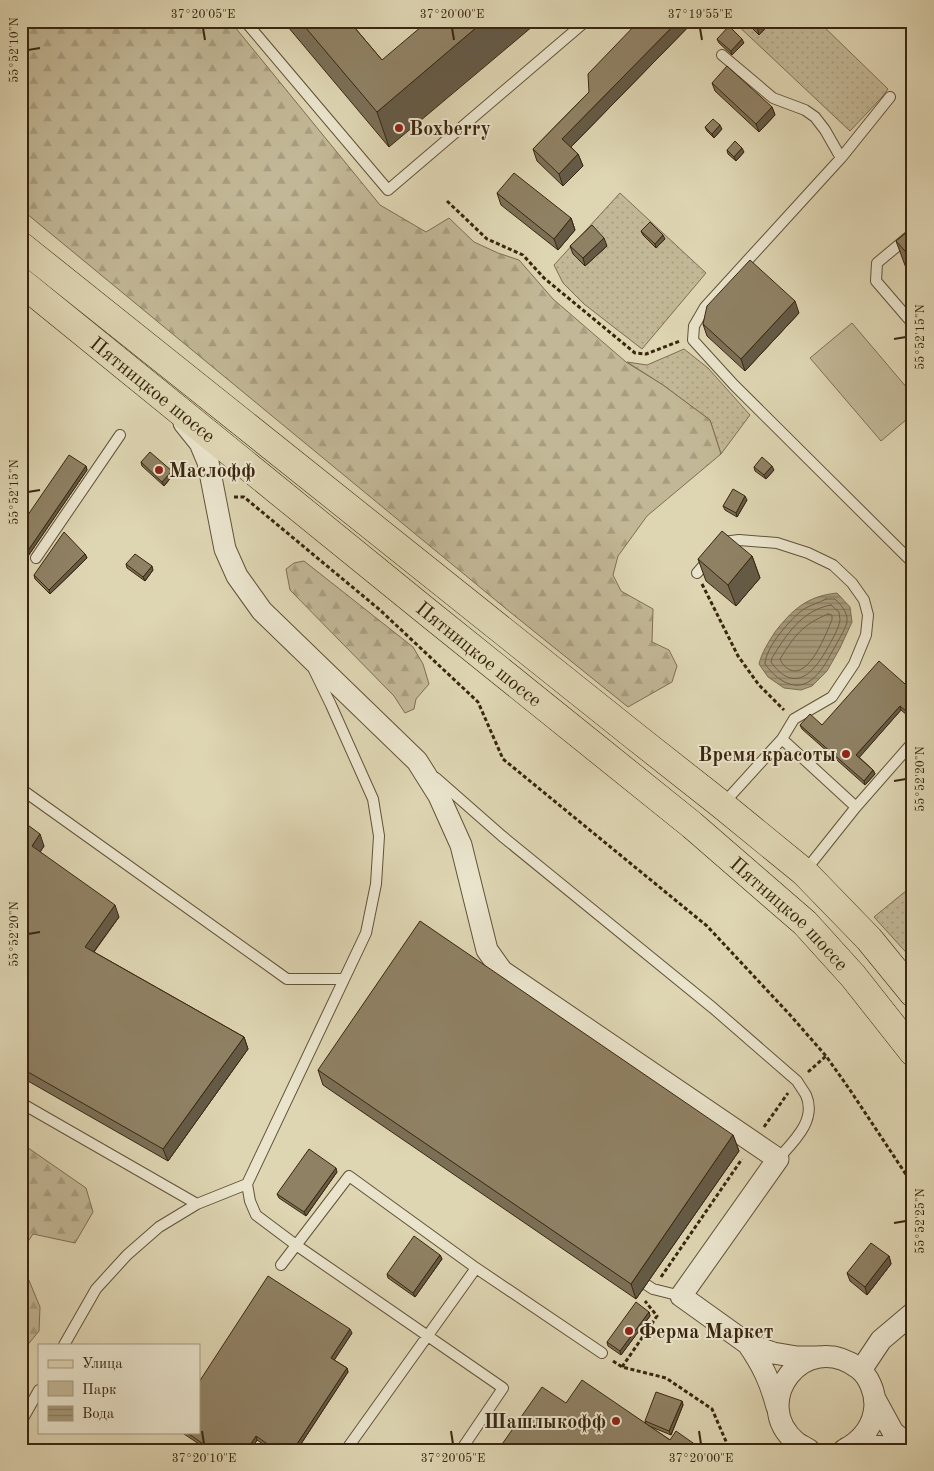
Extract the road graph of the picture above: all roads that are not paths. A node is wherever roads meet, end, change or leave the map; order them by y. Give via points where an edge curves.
1 (245, 21) edge
2 (586, 21) edge
3 (722, 55) dead end
4 (890, 97) dead end
5 (841, 158) junction
6 (913, 233) edge
7 (21, 246) edge
8 (21, 282) edge
9 (913, 324) edge
10 (137, 375) junction
11 (120, 435) dead end
12 (36, 558) dead end
13 (913, 563) edge
14 (697, 573) edge
15 (307, 656) junction
16 (782, 739) junction
17 (913, 742) edge
18 (417, 761) junction
19 (21, 789) edge
20 (722, 805) junction
21 (856, 807) junction
22 (804, 872) junction
23 (344, 979) junction
24 (913, 993) edge
25 (913, 1052) edge
26 (21, 1103) edge
27 (778, 1158) junction
28 (246, 1184) junction
29 (197, 1204) junction
30 (296, 1245) junction
31 (281, 1265) dead end
32 (476, 1268) junction
33 (630, 1274) edge
34 (681, 1296) junction
35 (913, 1313) edge
36 (427, 1336) junction
37 (65, 1344) edge
38 (748, 1344) junction
39 (602, 1353) road end
40 (819, 1357) junction
41 (861, 1370) junction
42 (38, 1392) edge
43 (875, 1399) junction
44 (779, 1415) junction
45 (21, 1422) edge
46 (912, 1447) edge
47 (846, 1449) edge
48 (346, 1450) edge
49 (461, 1450) edge
50 (809, 1450) edge

1 - 2 lane via 388,190
3 - 5 lane via 773,98 815,117
4 - 5 lane
5 - 13 lane via 705,307 694,326 693,340
6 - 9 lane via 877,263 876,280
7 - 20 main road, Пятницкое шоссе
8 - 10 main road, Пятницкое шоссе
10 - 15 street via 200,443 208,462 225,549 237,576 262,611
10 - 25 main road, Пятницкое шоссе via 692,825 806,923
11 - 12 lane
14 - 16 lane via 723,542 739,540 776,544 808,553 833,565 864,600 868,616 866,635 854,664 832,697 794,719
15 - 18 street
15 - 23 lane via 373,799 380,836 376,884 366,933
16 - 20 lane
16 - 21 lane
17 - 21 lane
18 - 27 street via 439,796 461,845 487,950 502,971
18 - 27 lane via 502,836 714,1008 797,1081 806,1094 808,1117 800,1134
19 - 23 lane via 287,979
20 - 22 main road, Пятницкое шоссе
21 - 22 lane
22 - 24 main road, Пятницкое шоссе via 869,938
23 - 28 lane
26 - 29 lane
27 - 34 street
28 - 29 lane
28 - 30 lane via 256,1215
29 - 37 lane via 159,1227 127,1255 96,1289
30 - 31 lane
30 - 32 lane via 349,1176
30 - 36 lane
32 - 36 lane
32 - 39 lane
33 - 34 lane via 653,1289
34 - 38 street
35 - 41 street via 882,1340
36 - 48 lane
36 - 49 lane via 502,1388
38 - 40 street via 797,1357
38 - 44 street via 763,1366
40 - 41 street via 834,1356
40 - 44 street via 798,1366 783,1383 778,1399
41 - 43 street via 871,1384
42 - 45 lane
43 - 46 street via 893,1432
43 - 47 street via 874,1416 868,1431
44 - 50 street via 785,1430
46 - 47 street

